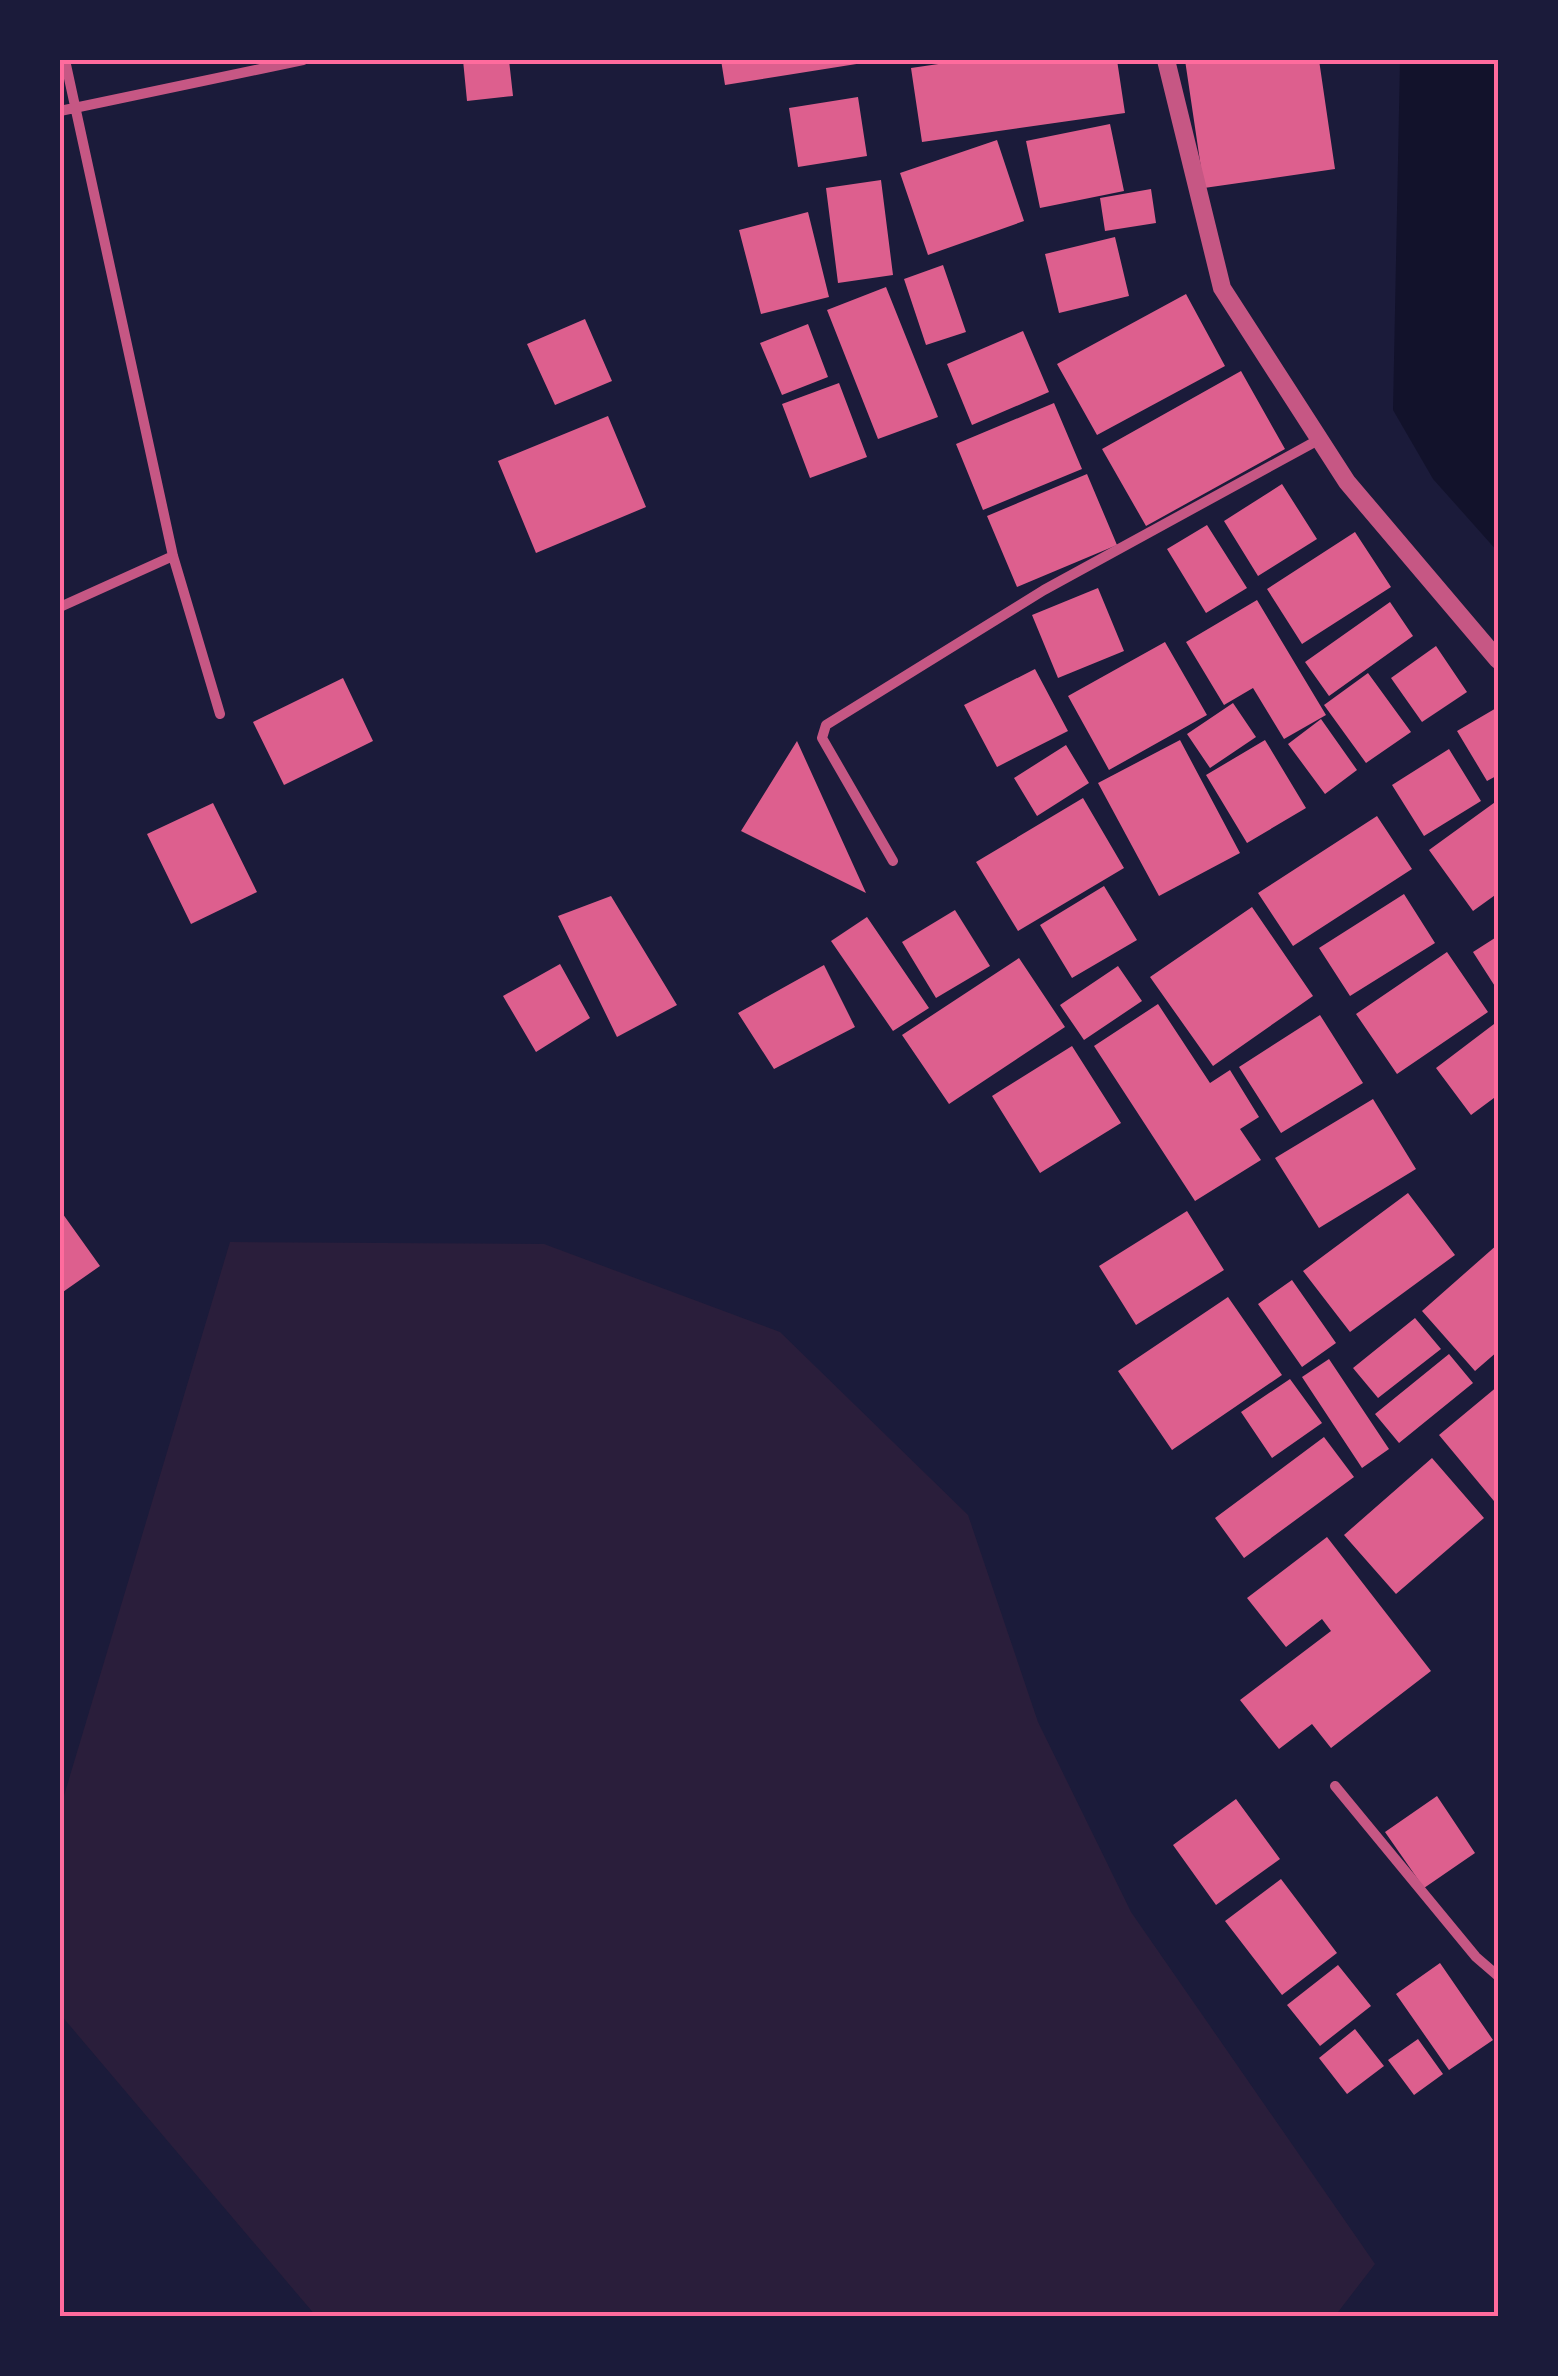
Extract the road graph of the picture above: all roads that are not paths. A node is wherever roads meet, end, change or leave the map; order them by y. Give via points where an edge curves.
1 (65, 60) edge
2 (302, 60) edge
3 (1166, 60) edge
4 (74, 108) junction
5 (60, 111) edge
6 (1320, 439) junction
7 (173, 556) junction
8 (60, 607) edge
9 (1498, 660) edge
10 (220, 714) dead end
11 (892, 860) dead end
12 (1335, 1786) dead end
13 (1498, 1976) edge

1 - 4 street
2 - 4 street
3 - 6 street via 1222,288
4 - 5 street
4 - 7 street
6 - 9 street via 1347,482
6 - 11 street via 1044,590 826,725 822,738
7 - 8 street
7 - 10 street
12 - 13 street

